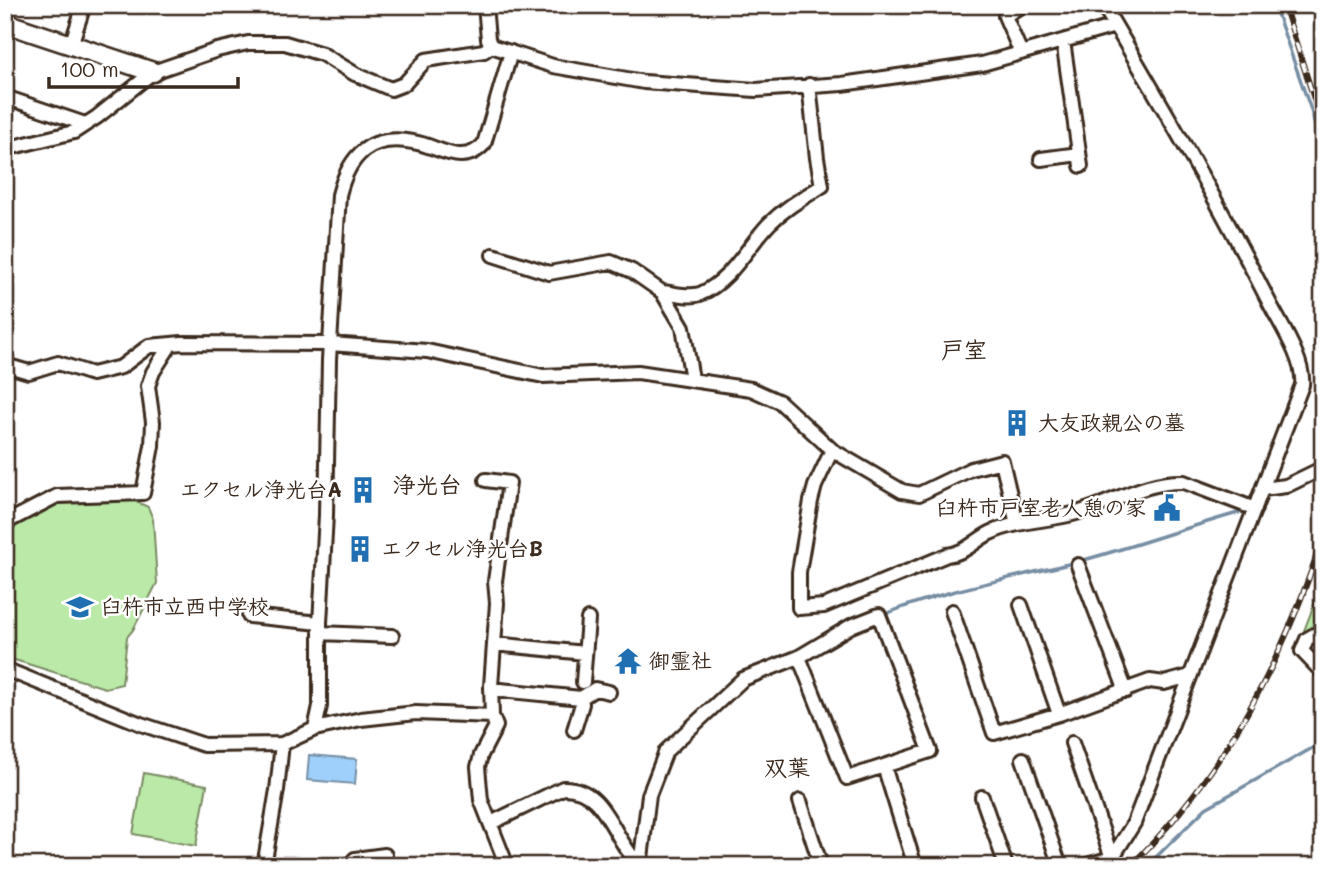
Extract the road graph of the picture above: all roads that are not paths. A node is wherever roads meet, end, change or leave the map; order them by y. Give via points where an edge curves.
1 (84, 5) edge
2 (485, 5) edge
3 (1022, 5) edge
4 (1103, 5) edge
5 (5, 23) edge
6 (1115, 26) junction
7 (1063, 41) junction
8 (71, 45) junction
9 (491, 46) junction
10 (511, 52) junction
11 (1021, 53) junction
12 (153, 72) junction
13 (809, 85) junction
14 (6, 98) edge
15 (85, 124) junction
16 (5, 149) edge
17 (1041, 159) dead end
18 (493, 255) dead end
19 (662, 292) junction
20 (171, 344) junction
21 (330, 344) junction
22 (5, 365) edge
23 (692, 379) junction
24 (832, 450) junction
25 (1323, 468) edge
26 (486, 480) dead end
27 (1263, 489) junction
28 (1255, 509) junction
29 (5, 523) edge
30 (1017, 524) junction
31 (1078, 565) dead end
32 (1021, 605) dead end
33 (952, 611) dead end
34 (249, 616) dead end
35 (588, 618) dead end
36 (320, 628) junction
37 (1323, 630) edge
38 (392, 636) dead end
39 (494, 644) junction
40 (585, 653) junction
41 (799, 657) junction
42 (5, 669) edge
43 (1323, 673) edge
44 (1190, 676) junction
45 (583, 682) dead end
46 (491, 689) junction
47 (1126, 691) junction
48 (609, 692) dead end
49 (581, 698) junction
50 (1059, 714) junction
51 (492, 716) junction
52 (315, 729) junction
53 (573, 730) dead end
54 (1072, 743) dead end
55 (282, 744) junction
56 (1023, 759) dead end
57 (884, 766) junction
58 (982, 797) dead end
59 (800, 800) dead end
60 (491, 823) junction
61 (385, 855) dead end
62 (1107, 861) edge
63 (639, 865) edge
64 (264, 866) edge
65 (349, 866) edge
66 (507, 866) edge
67 (821, 866) edge
68 (915, 866) edge
69 (1006, 866) edge
70 (1060, 866) edge
71 (1083, 866) edge

1 - 8 street
2 - 9 street
3 - 11 street via 1005,16
4 - 6 street
5 - 8 street
6 - 7 street
6 - 27 street via 1224,215 1303,374
7 - 11 street
7 - 17 street via 1080,160
8 - 12 street
9 - 10 street
9 - 12 street via 426,60 404,84 391,89 322,54 285,43 248,43
10 - 13 street via 554,66 644,82 756,90
10 - 21 street via 484,144 477,152 454,155 413,142 391,141 355,156 338,195
11 - 13 street via 982,64
12 - 15 street
13 - 19 street via 822,186 769,224 736,265 710,287 693,296
14 - 15 street
15 - 16 street via 74,132
18 - 19 street via 550,274 611,262
19 - 23 street via 683,327
20 - 21 street
20 - 22 street via 149,346 121,367 92,374 58,363 29,372
20 - 29 street via 148,386 152,446 143,493 57,496
21 - 23 street via 427,351 543,376 638,372
21 - 36 street
23 - 24 street via 769,395
24 - 30 street via 884,482 919,494 971,469 1002,461
24 - 30 street via 811,501 799,572 799,608 843,599 958,554 988,534
25 - 27 street via 1286,486
26 - 39 street via 509,482 495,581
27 - 28 street
28 - 30 street via 1171,481 1077,513
28 - 44 street
31 - 47 street
32 - 50 street
33 - 50 street via 993,733
34 - 36 street
35 - 40 street
36 - 38 street
36 - 52 street via 320,706
37 - 43 street via 1307,639 1302,650
39 - 40 street
39 - 46 street
40 - 45 street
41 - 57 street via 847,778
41 - 57 street via 879,615 930,751
41 - 63 street via 743,679 666,751 649,795
42 - 55 street via 188,741 219,747
44 - 47 street via 1150,681
44 - 62 street via 1134,823
46 - 49 street
46 - 51 street
47 - 50 street
48 - 49 street via 595,689
49 - 53 street
51 - 52 street via 416,713
51 - 60 street via 496,726 478,767 481,800
52 - 55 street
54 - 62 street
55 - 64 street
56 - 70 street
57 - 68 street
58 - 69 street
59 - 67 street
60 - 63 street via 563,788 574,788 594,798
60 - 66 street
61 - 65 street via 355,859
62 - 71 street

